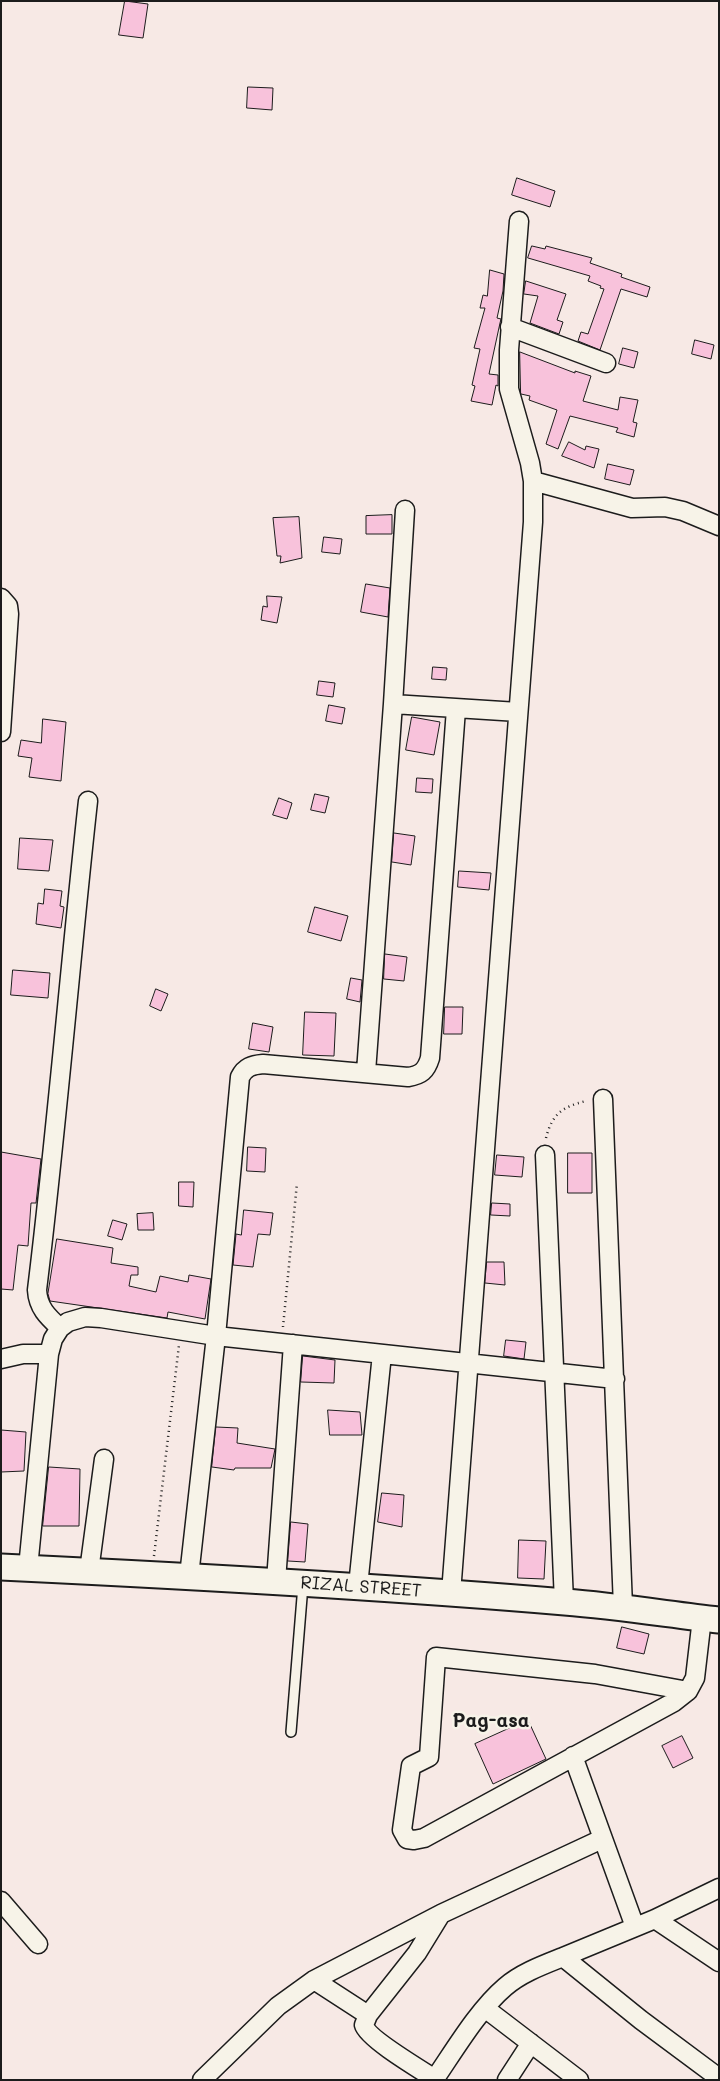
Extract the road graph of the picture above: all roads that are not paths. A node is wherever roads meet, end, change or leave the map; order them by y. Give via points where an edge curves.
1 (518, 221) dead end
2 (510, 327) junction
3 (606, 363) dead end
4 (533, 482) junction
5 (405, 510) dead end
6 (719, 526) edge
7 (1, 598) edge
8 (393, 704) junction
9 (456, 708) junction
10 (518, 712) junction
11 (1, 732) edge
12 (88, 801) dead end
13 (366, 1072) junction
14 (602, 1099) road end
15 (545, 1155) road end
16 (60, 1328) junction
17 (216, 1336) junction
18 (287, 1344) junction
19 (49, 1354) junction
20 (382, 1354) junction
21 (1, 1359) edge
22 (467, 1363) junction
23 (555, 1372) junction
24 (615, 1379) junction
25 (104, 1459) dead end
26 (1, 1567) edge
27 (28, 1568) junction
28 (89, 1571) junction
29 (189, 1576) junction
30 (276, 1581) junction
31 (303, 1582) junction
32 (358, 1586) junction
33 (451, 1593) junction
34 (564, 1602) junction
35 (623, 1607) junction
36 (710, 1619) edge
37 (688, 1691) junction
38 (291, 1732) dead end
39 (573, 1756) junction
40 (602, 1839) junction
41 (719, 1888) edge
42 (1, 1901) edge
43 (441, 1914) junction
44 (654, 1919) junction
45 (635, 1927) junction
46 (38, 1944) dead end
47 (563, 1957) junction
48 (719, 1962) edge
49 (314, 1980) junction
50 (486, 2009) junction
51 (368, 2015) junction
52 (531, 2043) junction
53 (719, 2078) edge
54 (435, 2079) edge
55 (577, 2079) edge
56 (202, 2080) edge
57 (508, 2080) edge

1 - 2 street
2 - 3 street
2 - 4 street via 509,389
4 - 6 street via 632,508 665,507 683,511
4 - 10 street via 533,522
5 - 8 street
7 - 11 street via 8,606 9,614
8 - 9 street
8 - 13 street
9 - 10 street
9 - 13 street via 430,1058 427,1068 415,1076
10 - 22 street via 496,1025
12 - 16 street via 37,1290 42,1309
13 - 17 street via 263,1064 243,1070 238,1087
14 - 24 street
15 - 23 street
16 - 17 street via 85,1317
16 - 19 street
17 - 18 street
17 - 29 street
18 - 20 street
18 - 30 street
19 - 21 street via 23,1354
19 - 27 street
20 - 22 street
20 - 32 street
22 - 23 street
22 - 33 street
23 - 24 street
23 - 34 street
24 - 35 street
25 - 28 street
26 - 27 street, RIZAL STREET
27 - 28 street, RIZAL STREET
28 - 29 street, RIZAL STREET
29 - 30 street, RIZAL STREET
30 - 31 street, RIZAL STREET
31 - 32 street, RIZAL STREET
31 - 38 lane
32 - 33 street, RIZAL STREET
33 - 34 street, RIZAL STREET
34 - 35 street, RIZAL STREET
35 - 36 street, RIZAL STREET
36 - 37 street via 695,1678
37 - 39 street via 653,1715
37 - 39 street via 595,1674 436,1657 429,1758 411,1766 402,1830 407,1839 424,1838
39 - 40 street
40 - 43 street
40 - 45 street
41 - 44 street
42 - 46 street
43 - 49 street
43 - 51 street via 417,1953
44 - 45 street
44 - 48 street
45 - 47 street
47 - 50 street via 523,1975 504,1988
47 - 53 street
49 - 51 street
49 - 56 street via 278,2006
50 - 52 street
50 - 54 street
51 - 54 street via 364,2025 368,2032
52 - 55 street
52 - 57 street

